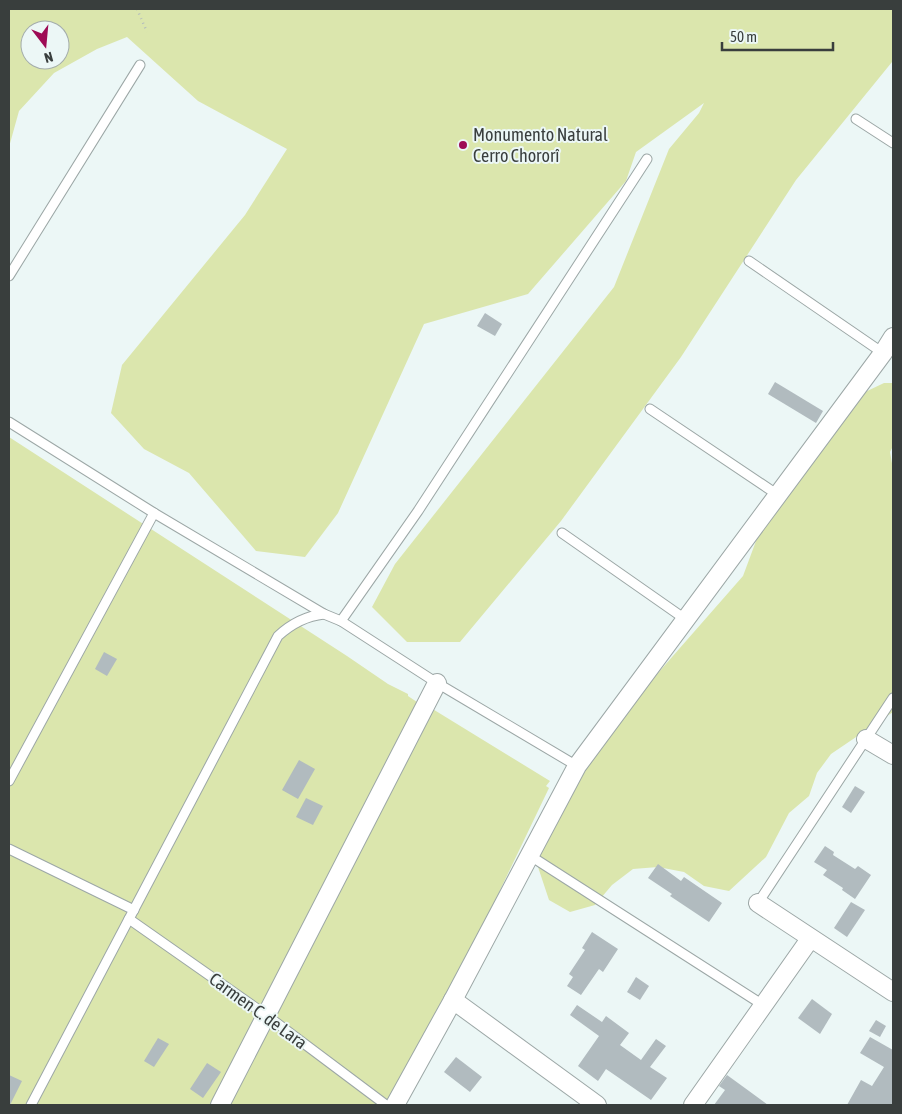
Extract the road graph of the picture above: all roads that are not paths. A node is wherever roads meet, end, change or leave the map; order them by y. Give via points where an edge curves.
1 (140, 65) dead end
2 (856, 119) dead end
3 (893, 143) edge
4 (647, 160) dead end
5 (749, 261) dead end
6 (9, 276) edge
7 (893, 337) edge
8 (888, 357) edge
9 (650, 409) dead end
10 (9, 422) edge
11 (778, 495) junction
12 (154, 514) junction
13 (562, 533) dead end
14 (324, 614) junction
15 (686, 619) junction
16 (341, 621) junction
17 (437, 684) junction
18 (893, 698) edge
19 (866, 739) junction
20 (893, 756) edge
21 (577, 766) junction
22 (9, 781) edge
23 (9, 849) edge
24 (529, 855) junction
25 (758, 903) joint
26 (134, 910) junction
27 (129, 919) junction
28 (810, 939) junction
29 (893, 992) edge
30 (454, 1000) junction
31 (763, 1006) junction
32 (266, 1015) junction
33 (31, 1105) edge
34 (220, 1105) edge
35 (386, 1105) edge
36 (395, 1105) edge
37 (597, 1105) edge
38 (693, 1105) edge

1 - 6 lane
2 - 3 lane
4 - 16 lane via 418,511
5 - 8 lane
7 - 8 street
8 - 11 street
9 - 11 lane
10 - 12 lane
11 - 15 street
12 - 14 lane
12 - 22 lane
13 - 15 lane
14 - 16 lane
14 - 26 lane via 299,621 278,636
15 - 21 street
16 - 17 lane
17 - 21 lane
17 - 32 street
18 - 19 lane
19 - 20 street
19 - 25 lane
21 - 24 street
23 - 26 lane
24 - 30 street
24 - 31 lane
25 - 28 street
26 - 27 lane
27 - 32 lane, Carmen C. de Lara
27 - 33 lane
28 - 29 street
28 - 31 street
30 - 36 street
30 - 37 street
31 - 38 street
32 - 34 street
32 - 35 lane, Carmen C. de Lara

